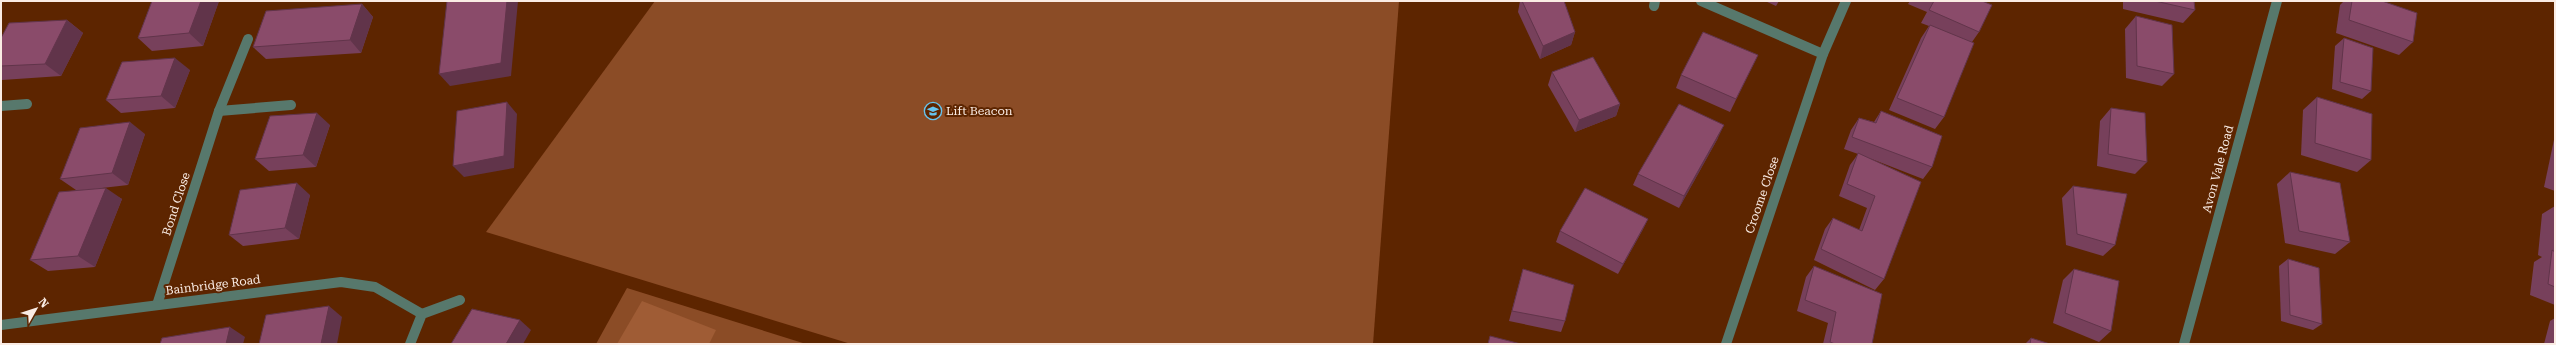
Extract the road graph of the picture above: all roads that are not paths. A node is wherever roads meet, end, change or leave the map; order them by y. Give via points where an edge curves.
1 (1701, 1) edge
2 (1846, 1) edge
3 (2277, 1) edge
4 (248, 39) dead end
5 (1823, 54) junction
6 (27, 104) dead end
7 (292, 105) dead end
8 (1, 106) edge
9 (219, 111) junction
10 (460, 300) dead end
11 (157, 305) junction
12 (422, 314) junction
13 (1, 325) edge
14 (410, 344) edge
15 (1726, 344) edge
16 (2184, 344) edge

1 - 5 street
2 - 5 street, Croome Close
3 - 16 street, Avon Vale Road
4 - 9 street, Bond Close
5 - 15 street, Croome Close
6 - 8 street
7 - 9 street
9 - 11 street, Bond Close
10 - 12 street
11 - 12 street, Bainbridge Road via 341,282 375,287
11 - 13 street, Bainbridge Road
12 - 14 street

